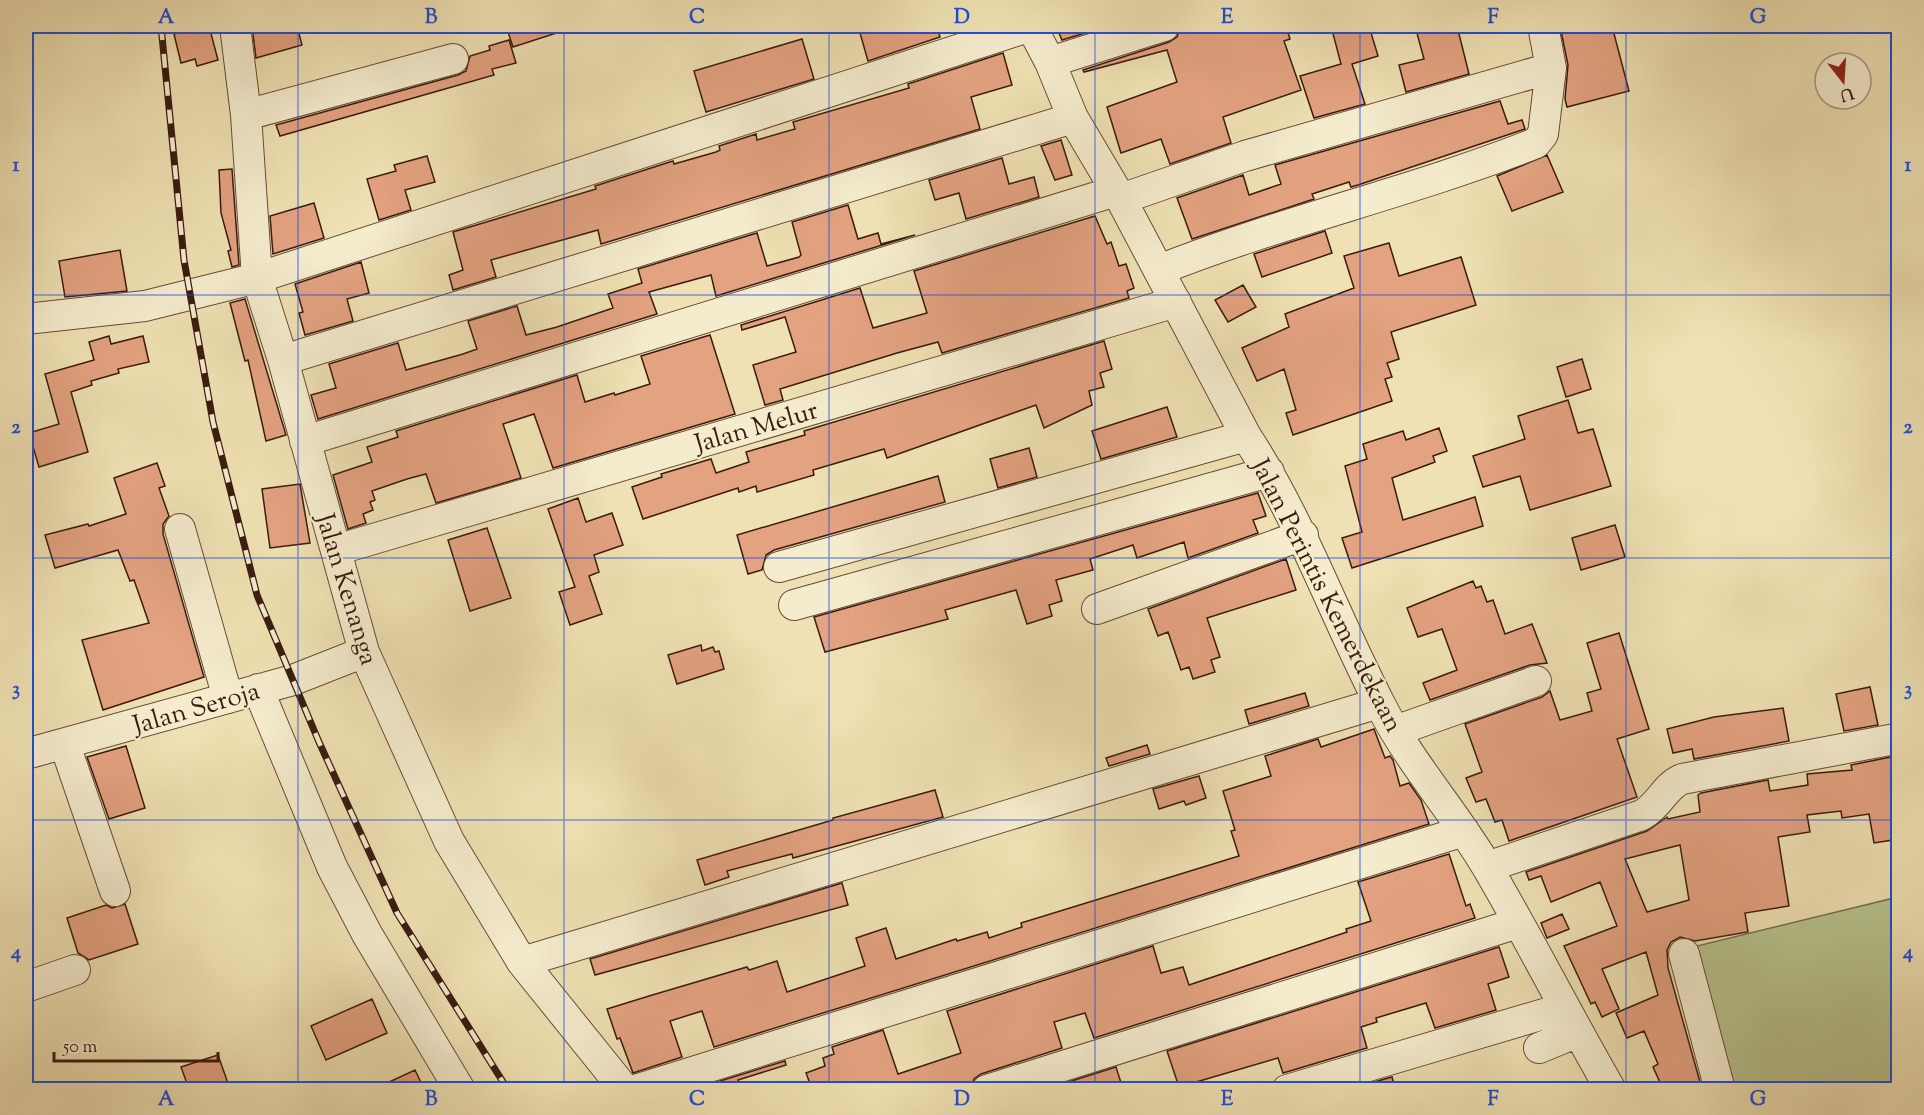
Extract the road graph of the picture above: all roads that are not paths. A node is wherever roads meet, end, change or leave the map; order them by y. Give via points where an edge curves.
1 (235, 26) edge
2 (1031, 26) edge
3 (1164, 26) edge
4 (1543, 26) edge
5 (453, 59) dead end
6 (1050, 62) junction
7 (1551, 68) junction
8 (246, 115) junction
9 (1073, 118) junction
10 (1119, 195) junction
11 (1159, 270) junction
12 (257, 278) junction
13 (1176, 302) junction
14 (26, 319) edge
15 (283, 360) junction
16 (1246, 436) junction
17 (305, 441) junction
18 (1269, 471) junction
19 (180, 530) dead end
20 (1303, 535) junction
21 (336, 550) junction
22 (779, 567) dead end
23 (794, 605) dead end
24 (1097, 609) dead end
25 (364, 652) junction
26 (1536, 681) dead end
27 (258, 689) junction
28 (228, 698) junction
29 (1379, 703) junction
30 (1395, 731) junction
31 (1895, 739) dead end
32 (65, 745) junction
33 (26, 754) edge
34 (1464, 831) junction
35 (1487, 867) junction
36 (115, 891) dead end
37 (1518, 922) junction
38 (1684, 954) dead end
39 (522, 962) junction
40 (75, 970) dead end
41 (26, 987) edge
42 (1571, 1020) junction
43 (1539, 1048) dead end
44 (460, 1089) edge
45 (625, 1089) edge
46 (634, 1089) edge
47 (987, 1089) edge
48 (1287, 1089) edge
49 (1611, 1089) edge
50 (1720, 1089) edge

1 - 8 street, Jalan Kenanga
2 - 6 street, Jalan Perintis Kemerdekaan
2 - 12 street
3 - 6 street
4 - 7 street
5 - 8 street
6 - 9 street, Jalan Perintis Kemerdekaan
7 - 10 street
7 - 11 street via 1543,134 1536,143
8 - 12 street, Jalan Kenanga
9 - 10 street, Jalan Perintis Kemerdekaan
9 - 15 street
10 - 11 street, Jalan Perintis Kemerdekaan
10 - 17 street
11 - 13 street, Jalan Perintis Kemerdekaan
12 - 14 street via 145,306
12 - 15 street, Jalan Kenanga
13 - 16 street, Jalan Perintis Kemerdekaan
13 - 21 street, Jalan Melur
15 - 17 street, Jalan Kenanga
16 - 18 street, Jalan Perintis Kemerdekaan
16 - 22 street
17 - 21 street, Jalan Kenanga
18 - 20 street, Jalan Perintis Kemerdekaan
18 - 23 street
19 - 28 street
20 - 24 street
20 - 29 street, Jalan Perintis Kemerdekaan
21 - 25 street, Jalan Kenanga
25 - 27 street, Jalan Seroja via 293,680
25 - 39 street, Jalan Kenanga via 449,842
26 - 30 street
27 - 28 street, Jalan Seroja
27 - 44 street via 332,867 367,934
28 - 32 street, Jalan Seroja
29 - 30 street, Jalan Perintis Kemerdekaan
29 - 39 street
30 - 34 street, Jalan Perintis Kemerdekaan
31 - 35 street via 1682,779 1642,815
32 - 33 street, Jalan Seroja
32 - 36 street
34 - 35 street, Jalan Perintis Kemerdekaan
34 - 46 street
35 - 37 street, Jalan Perintis Kemerdekaan
37 - 42 street, Jalan Perintis Kemerdekaan
37 - 47 street
38 - 50 street
39 - 45 street, Jalan Kenanga
40 - 41 street
42 - 43 street
42 - 48 street
42 - 49 street, Jalan Perintis Kemerdekaan

